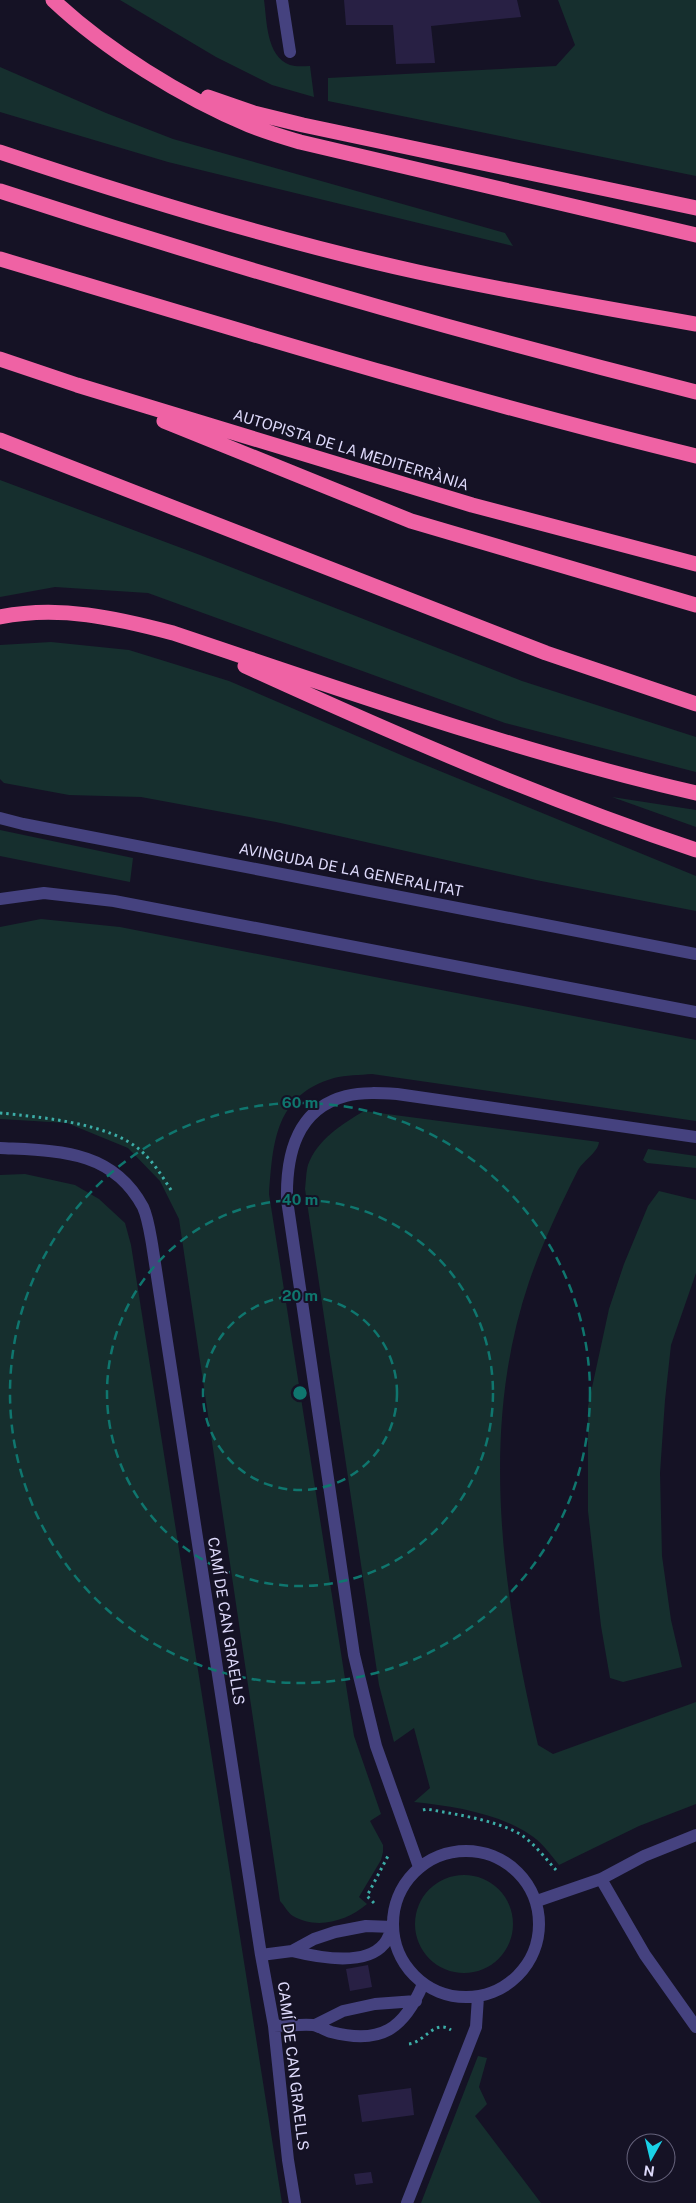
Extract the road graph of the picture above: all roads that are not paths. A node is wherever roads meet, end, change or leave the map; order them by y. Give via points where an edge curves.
1 (53, 0) edge
2 (282, 0) edge
3 (290, 52) dead end
4 (143, 68) junction
5 (0, 152) edge
6 (0, 191) edge
7 (696, 208) edge
8 (696, 235) edge
9 (0, 258) edge
10 (696, 324) edge
11 (0, 359) edge
12 (77, 386) junction
13 (696, 392) edge
14 (0, 440) edge
15 (696, 456) edge
16 (696, 564) edge
17 (696, 605) edge
18 (0, 617) edge
19 (173, 633) junction
20 (696, 704) edge
21 (696, 794) edge
22 (0, 818) edge
23 (696, 850) edge
24 (0, 899) edge
25 (696, 954) edge
26 (696, 1012) edge
27 (696, 1137) edge
28 (0, 1148) edge
29 (696, 1835) edge
30 (420, 1866) junction
31 (601, 1878) junction
32 (537, 1902) junction
33 (393, 1927) junction
34 (292, 1951) junction
35 (260, 1955) junction
36 (423, 1984) junction
37 (478, 1997) junction
38 (416, 2001) junction
39 (315, 2025) junction
40 (274, 2026) junction
41 (696, 2027) edge
42 (295, 2203) edge
43 (407, 2203) edge

1 - 4 highway via 96,36
2 - 3 street
4 - 7 highway via 200,94 262,115
4 - 8 highway via 197,101 250,125 300,142
5 - 10 highway via 287,240 417,271
6 - 13 highway via 503,341
9 - 15 highway via 222,326 511,408
11 - 12 highway, AUTOPISTA DE LA MEDITERRÀNIA
12 - 16 highway, AUTOPISTA DE LA MEDITERRÀNIA via 472,505
12 - 17 highway via 411,521
14 - 20 highway via 546,653
18 - 19 highway via 34,611 68,613 133,622
19 - 21 highway via 524,749
19 - 23 highway via 405,739 535,793
22 - 25 street, AVINGUDA DE LA GENERALITAT
24 - 26 street via 44,894 114,901
27 - 30 street via 397,1094 368,1093 347,1096 316,1111 295,1140 286,1176 287,1200 354,1655 376,1746
28 - 35 street, CAMÍ DE CAN GRAELLS via 57,1151 98,1162 132,1191 144,1209 152,1244
29 - 31 street
30 - 32 street via 448,1853 462,1851 486,1855 501,1860 511,1869 527,1885
30 - 33 street via 400,1892
31 - 32 street
31 - 41 street via 645,1955
32 - 37 street via 540,1924 528,1964 514,1979
33 - 34 street via 366,1926 335,1932
33 - 34 street via 383,1945 358,1956 322,1958
33 - 36 street via 400,1955
34 - 35 street
35 - 40 street, CAMÍ DE CAN GRAELLS
36 - 37 street via 436,1992
36 - 38 street
37 - 43 street via 476,2027
38 - 39 street via 375,2004 343,2011
38 - 39 street via 405,2018 379,2034 363,2036 331,2032
39 - 40 street
40 - 42 street, CAMÍ DE CAN GRAELLS

